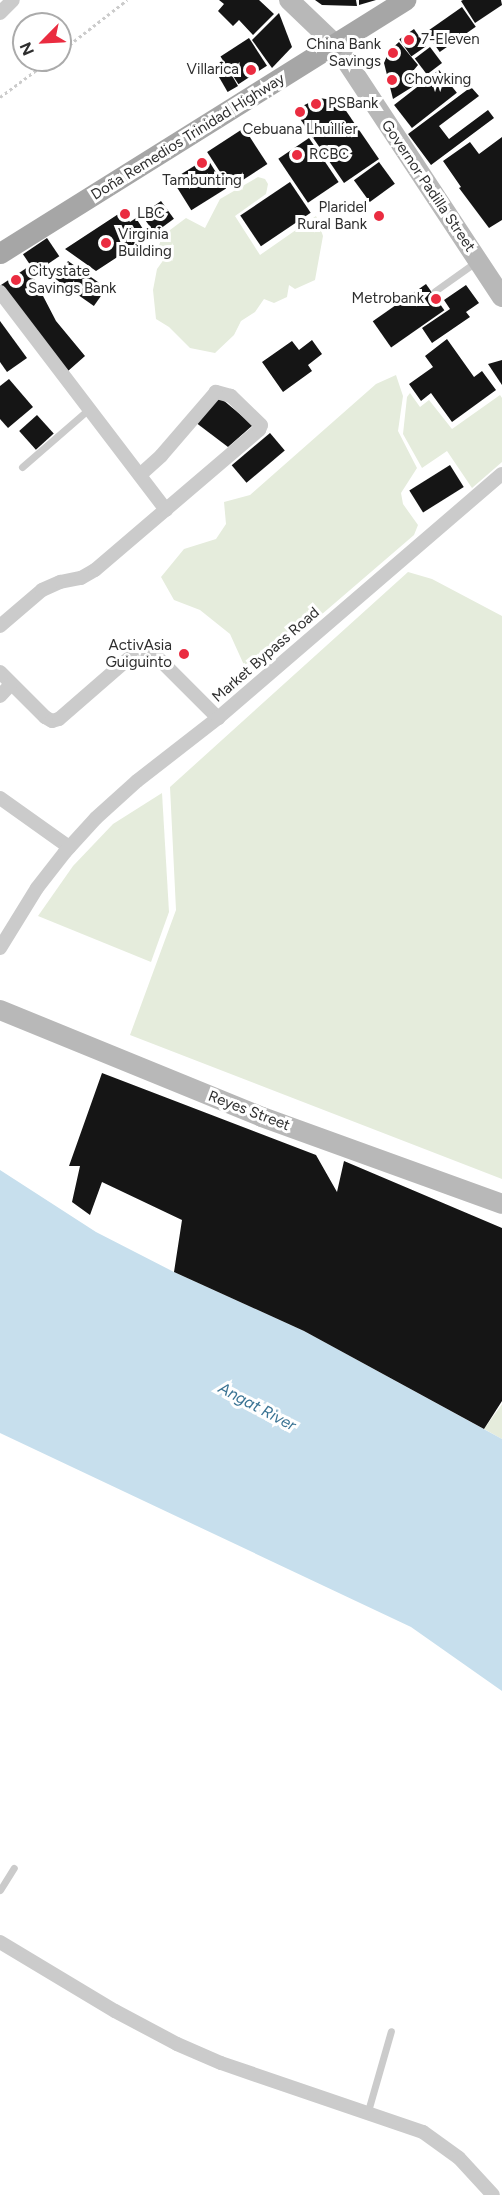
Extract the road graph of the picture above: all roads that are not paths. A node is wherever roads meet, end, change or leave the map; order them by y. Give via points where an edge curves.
1 (13, 0) edge
2 (289, 0) edge
3 (405, 0) edge
4 (0, 13) edge
5 (335, 44) junction
6 (0, 254) edge
7 (478, 261) junction
8 (435, 291) dead end
9 (0, 292) edge
10 (502, 297) edge
11 (89, 409) junction
12 (22, 467) dead end
13 (502, 474) edge
14 (140, 475) junction
15 (166, 510) junction
16 (0, 626) edge
17 (0, 672) edge
18 (11, 684) junction
19 (0, 696) edge
20 (218, 718) junction
21 (0, 798) edge
22 (69, 847) junction
23 (0, 948) edge
24 (0, 1010) edge
25 (502, 1204) edge
26 (14, 1868) dead end
27 (0, 1890) edge
28 (0, 1942) edge
29 (392, 2031) dead end
30 (368, 2111) junction
31 (493, 2195) edge

1 - 4 street
2 - 5 street, Governor Padilla Street
3 - 5 main road, Doña Remedios Trinidad Highway
5 - 6 main road, Doña Remedios Trinidad Highway
5 - 7 street, Governor Padilla Street
7 - 8 lane
7 - 10 street, Governor Padilla Street
9 - 11 street
11 - 12 lane
11 - 14 street
13 - 20 street, Market Bypass Road
14 - 15 street
14 - 15 street via 216,392 231,396 261,425
15 - 16 street via 95,570 42,590
17 - 18 street, Market Bypass Road
18 - 19 street
18 - 20 street, Market Bypass Road via 52,721 144,649 154,654
20 - 22 street via 137,781
21 - 22 street
22 - 23 street
24 - 25 street, Reyes Street via 262,1117
26 - 27 lane
28 - 30 street via 177,2044 222,2063
29 - 30 lane
30 - 31 street via 423,2132 459,2158

